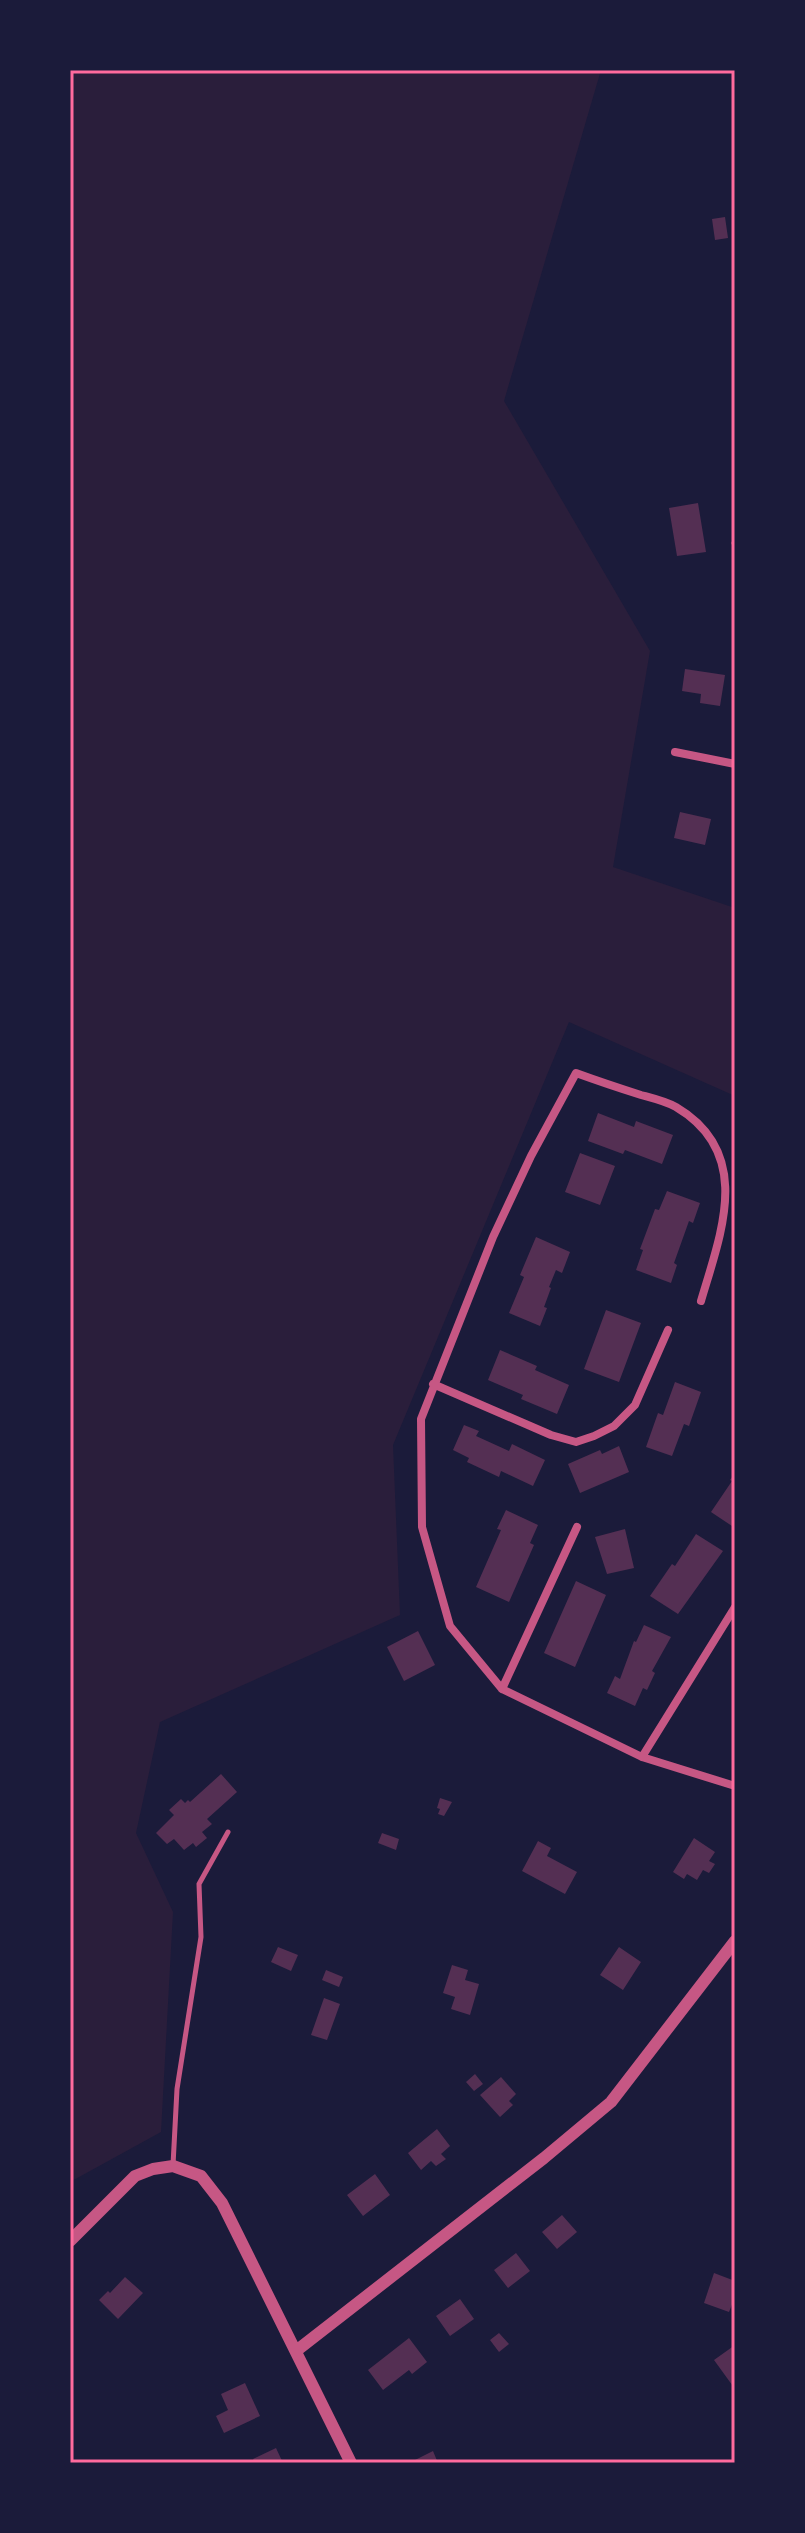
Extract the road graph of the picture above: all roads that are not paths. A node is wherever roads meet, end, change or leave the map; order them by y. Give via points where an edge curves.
1 (675, 752) dead end
2 (735, 764) edge
3 (701, 1301) dead end
4 (668, 1330) dead end
5 (433, 1384) junction
6 (577, 1527) dead end
7 (735, 1607) edge
8 (502, 1689) junction
9 (642, 1757) junction
10 (735, 1786) edge
11 (228, 1832) dead end
12 (735, 1941) edge
13 (173, 2166) junction
14 (70, 2241) edge
15 (296, 2351) junction
16 (351, 2463) edge

1 - 2 street
3 - 5 street via 727,1193 706,1130 673,1105 576,1073 493,1237
4 - 5 street via 635,1405 614,1426 576,1442
5 - 8 street via 421,1419 422,1527 450,1626
6 - 8 street
7 - 9 street
8 - 9 street
9 - 10 street
11 - 13 lane via 199,1884 201,1937 177,2089
12 - 15 street via 611,2102
13 - 14 street via 135,2176
13 - 15 street via 201,2176 222,2203
15 - 16 street

